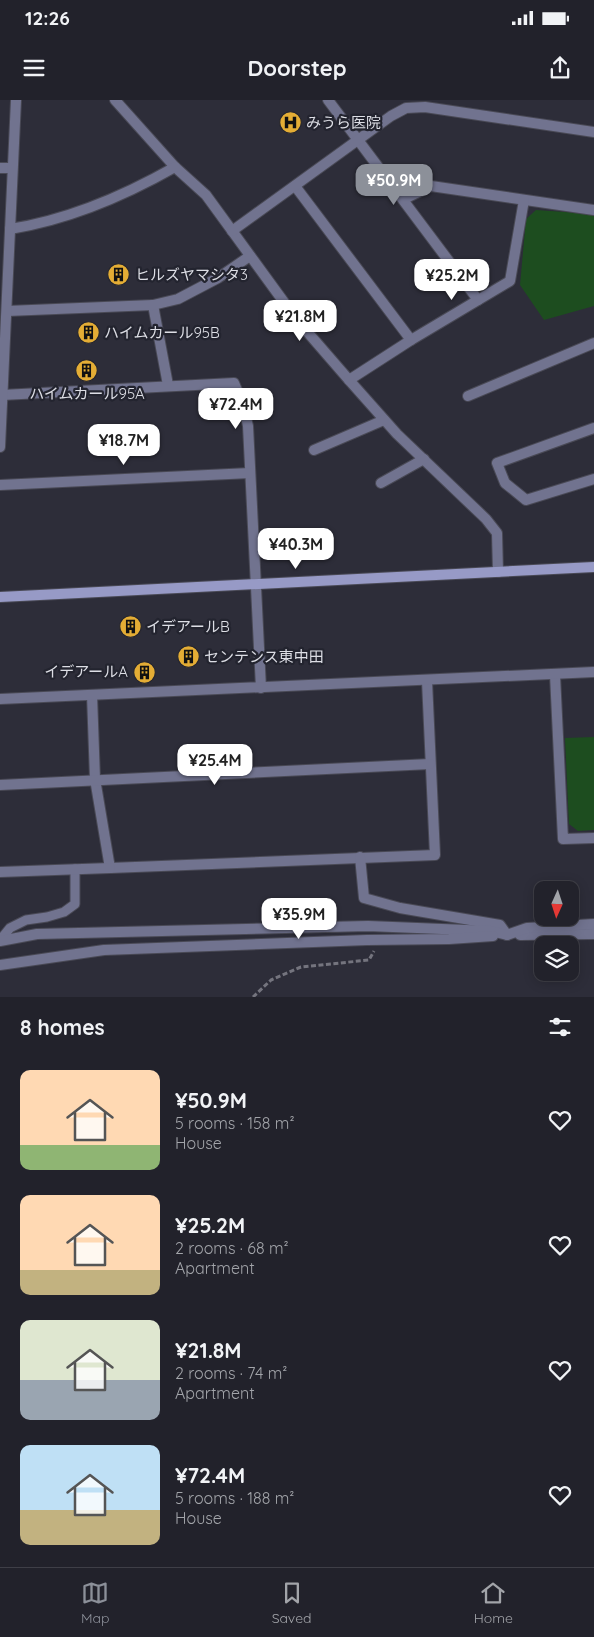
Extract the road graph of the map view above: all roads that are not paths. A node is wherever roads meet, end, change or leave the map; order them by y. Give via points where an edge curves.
1 (16, 100) edge
2 (115, 100) edge
3 (328, 100) edge
4 (594, 132) edge
5 (359, 139) junction
6 (174, 167) junction
7 (0, 168) edge
8 (12, 168) junction
9 (295, 186) junction
10 (404, 199) junction
11 (524, 200) junction
12 (594, 210) edge
13 (10, 229) junction
14 (232, 231) junction
15 (250, 256) junction
16 (478, 300) junction
17 (153, 305) junction
18 (7, 311) junction
19 (411, 340) junction
20 (594, 343) edge
21 (348, 380) junction
22 (168, 385) junction
23 (2, 395) junction
24 (468, 396) dead end
25 (384, 420) junction
26 (594, 428) edge
27 (0, 447) edge
28 (314, 450) dead end
29 (424, 459) junction
30 (250, 473) junction
31 (594, 479) edge
32 (381, 484) dead end
33 (0, 485) edge
34 (594, 567) edge
35 (498, 572) junction
36 (256, 584) junction
37 (0, 597) edge
38 (594, 672) edge
39 (555, 675) junction
40 (427, 681) junction
41 (261, 688) junction
42 (92, 695) junction
43 (0, 699) edge
44 (430, 764) junction
45 (95, 779) junction
46 (0, 785) edge
47 (594, 838) edge
48 (360, 857) junction
49 (110, 868) junction
50 (75, 869) junction
51 (0, 872) edge
52 (594, 924) edge
53 (594, 934) edge
54 (507, 935) junction
55 (0, 940) edge
56 (0, 965) edge

1 - 8 street
2 - 6 street
3 - 5 street
4 - 5 street via 425,107 406,108
5 - 9 street
5 - 10 street
6 - 13 street via 83,210 43,224
6 - 14 street via 206,196
7 - 8 street
8 - 13 street
9 - 14 street
9 - 19 street
10 - 11 street via 431,186
10 - 16 street
11 - 12 street
11 - 16 street via 510,281
13 - 18 street
14 - 15 street
15 - 17 street via 178,299
15 - 21 street via 297,320
16 - 19 street
17 - 18 street
17 - 22 street
18 - 23 street
19 - 21 street
20 - 24 street
21 - 25 street
22 - 23 street
22 - 30 street via 234,383 244,404 248,426
23 - 27 street
25 - 28 street
25 - 29 street
26 - 31 street via 497,463 505,483 526,500
29 - 32 street
29 - 35 street via 497,532
30 - 33 street
30 - 36 street
34 - 35 street
35 - 36 street
36 - 37 street
36 - 41 street
38 - 39 street
39 - 40 street
39 - 47 street via 563,839
40 - 41 street
40 - 44 street
41 - 42 street
42 - 43 street
42 - 45 street
44 - 45 street
44 - 48 street via 435,855
45 - 46 street
45 - 49 street
48 - 49 street
48 - 54 street via 364,898 400,908 500,924
49 - 50 street
50 - 51 street
50 - 55 lane via 75,904 55,914 26,920 10,928
52 - 54 street via 527,928
53 - 54 street
54 - 55 street via 491,930 368,926 37,934
54 - 56 street via 104,950

